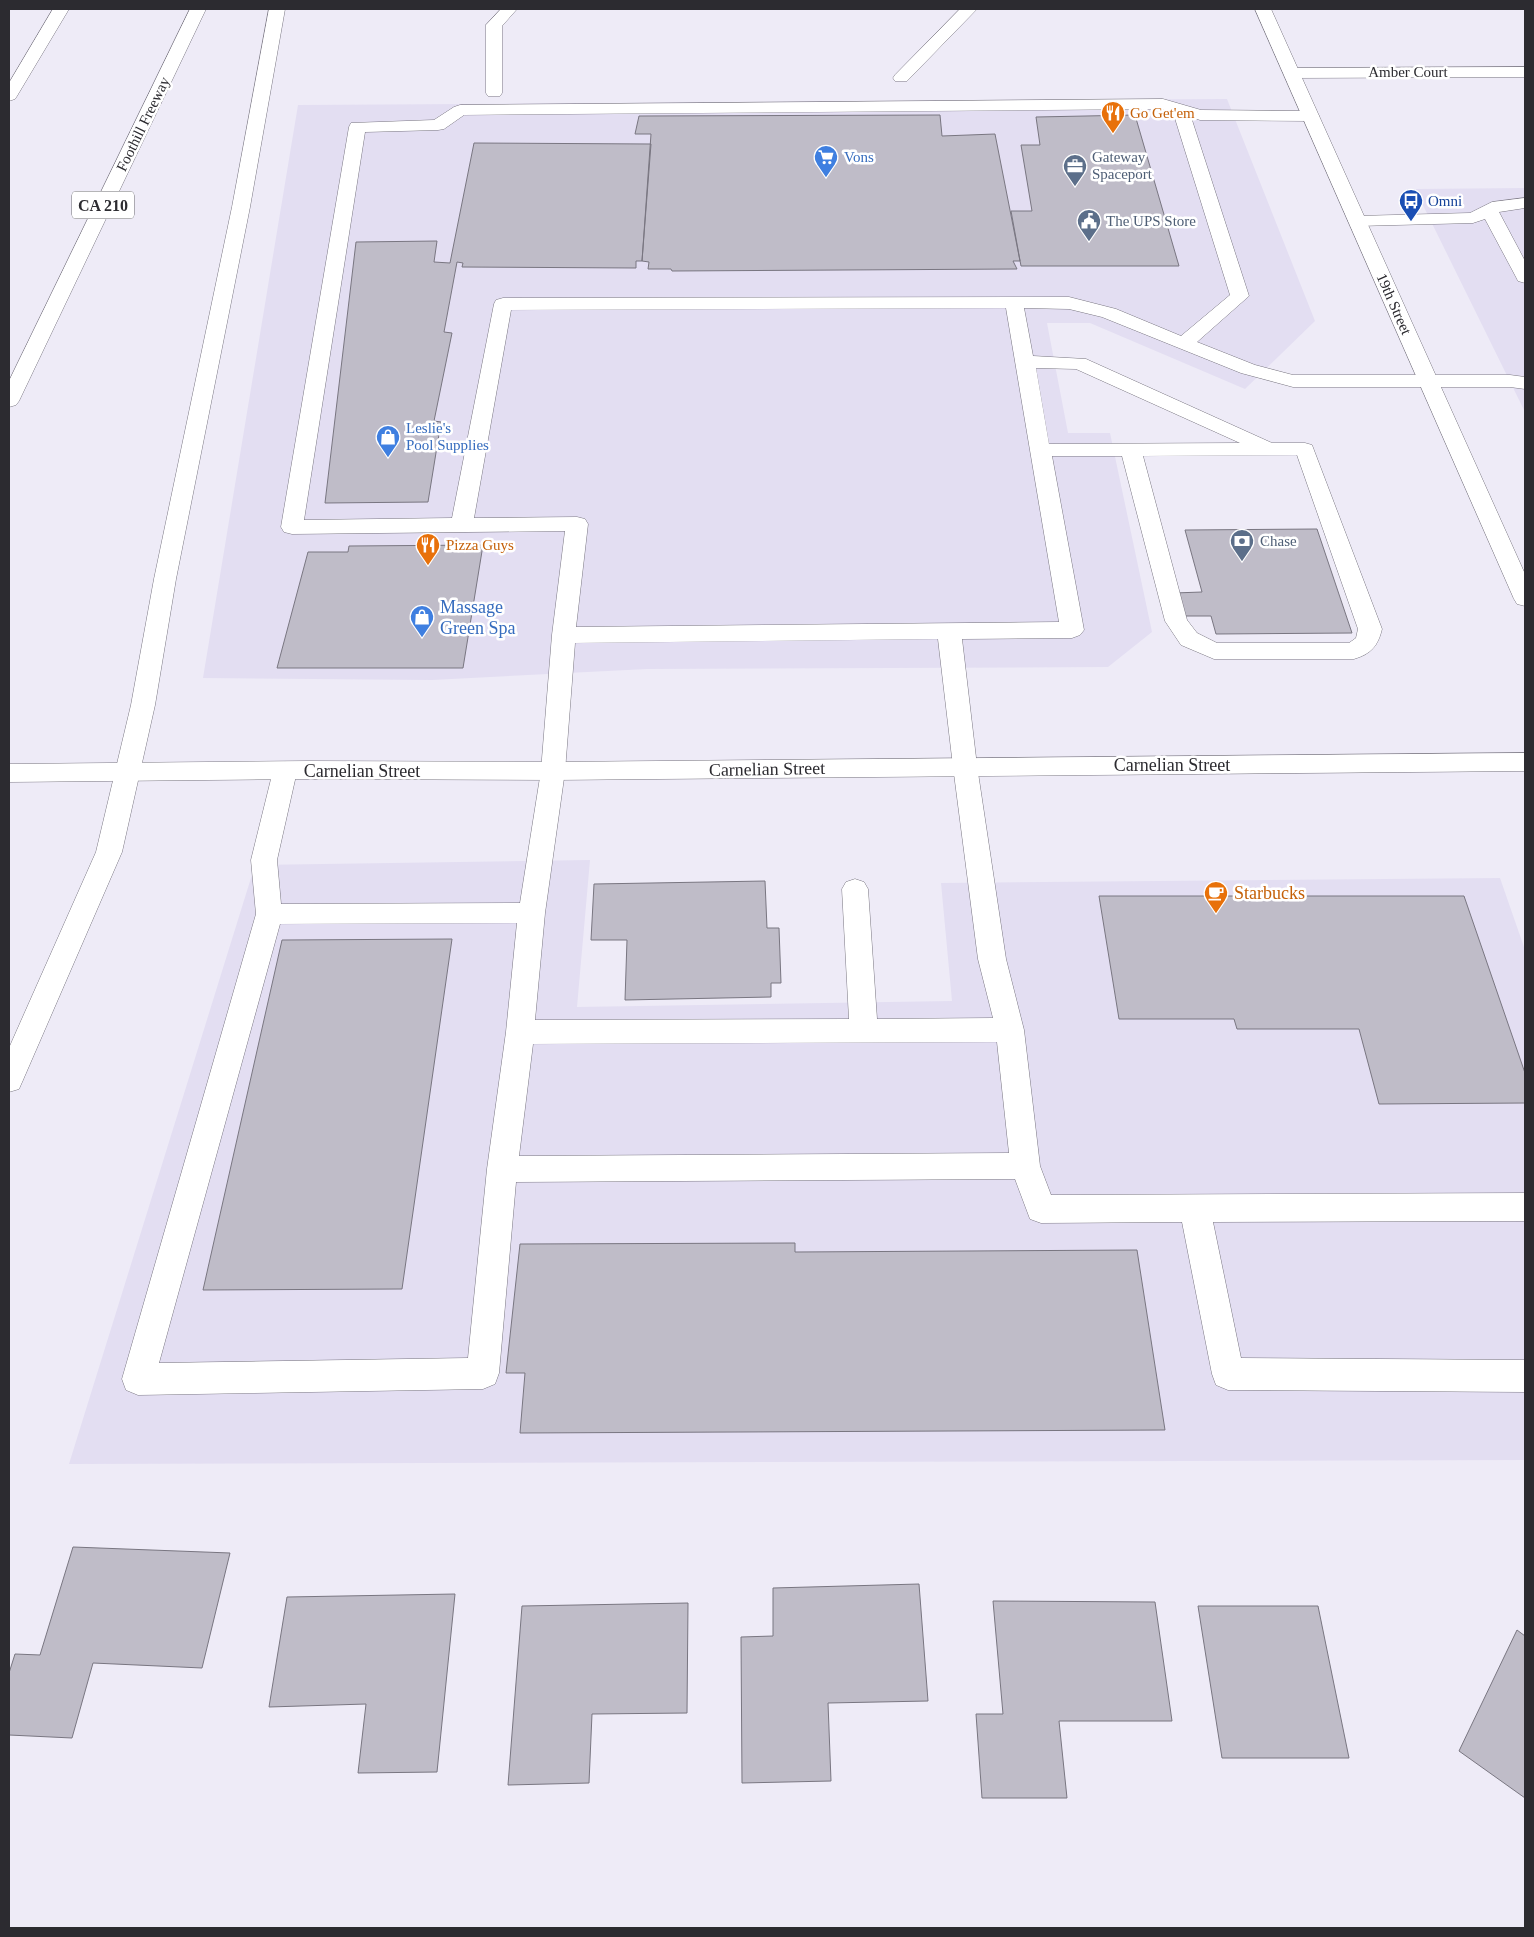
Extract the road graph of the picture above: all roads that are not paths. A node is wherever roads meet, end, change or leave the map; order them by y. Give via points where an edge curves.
1 (61, 9) edge
2 (198, 9) edge
3 (277, 9) edge
4 (509, 9) edge
5 (970, 9) edge
6 (1263, 9) edge
7 (1525, 72) edge
8 (1292, 73) junction
9 (901, 78) dead end
10 (494, 93) dead end
11 (9, 96) edge
12 (1180, 109) junction
13 (1311, 116) junction
14 (1525, 203) edge
15 (1489, 211) junction
16 (1357, 221) junction
17 (1525, 277) edge
18 (1014, 302) junction
19 (1183, 344) junction
20 (1026, 362) junction
21 (1429, 381) junction
22 (1525, 383) edge
23 (9, 401) edge
24 (1039, 450) junction
25 (1131, 450) junction
26 (1272, 450) junction
27 (462, 525) junction
28 (1525, 600) edge
29 (950, 632) junction
30 (564, 635) junction
31 (1525, 762) edge
32 (965, 766) junction
33 (285, 771) junction
34 (553, 771) junction
35 (127, 772) junction
36 (9, 773) edge
37 (855, 889) dead end
38 (532, 913) junction
39 (269, 914) junction
40 (864, 1030) junction
41 (1010, 1030) junction
42 (520, 1032) junction
43 (9, 1080) edge
44 (1025, 1166) junction
45 (502, 1169) junction
46 (1525, 1207) edge
47 (1195, 1208) junction
48 (1525, 1376) edge

1 - 11 main road
2 - 23 main road, Foothill Freeway / CA 210
3 - 35 main road via 241,207
4 - 10 main road via 494,25
5 - 9 main road
6 - 8 main road, 19th Street
7 - 8 main road, Amber Court
8 - 13 main road, 19th Street
12 - 13 main road via 1200,115
12 - 19 main road via 1240,296
12 - 27 main road via 1163,104 460,110 438,125 357,127 292,527
13 - 16 main road, 19th Street
14 - 15 main road via 1506,204
15 - 16 main road via 1473,218
15 - 17 main road
16 - 21 main road, 19th Street
18 - 19 main road via 1069,303 1109,313
18 - 20 main road
18 - 27 main road via 503,304
19 - 21 main road via 1248,369 1293,381
20 - 24 main road
20 - 26 main road via 1079,363
21 - 22 main road
21 - 28 main road, 19th Street
24 - 25 main road
24 - 29 main road via 1072,630
25 - 26 main road
25 - 26 main road via 1176,621 1189,639 1214,650 1354,650 1367,642 1370,629 1305,449
27 - 30 main road via 577,524
29 - 30 main road
29 - 32 main road
30 - 34 main road
31 - 32 main road, Carnelian Street
32 - 34 main road, Carnelian Street
32 - 41 main road via 992,959
33 - 34 main road, Carnelian Street
33 - 35 main road, Carnelian Street
33 - 39 main road via 264,860
34 - 38 main road
35 - 36 main road, Carnelian Street
35 - 43 main road via 109,852
37 - 40 main road
38 - 39 main road
38 - 42 main road
39 - 45 main road via 138,1379 483,1373
40 - 41 main road
40 - 42 main road
41 - 44 main road
42 - 45 main road
44 - 45 main road
44 - 47 main road via 1041,1209
46 - 47 main road
47 - 48 main road via 1228,1374

